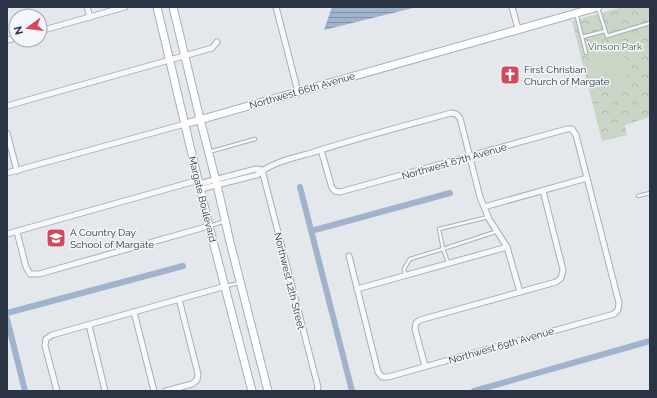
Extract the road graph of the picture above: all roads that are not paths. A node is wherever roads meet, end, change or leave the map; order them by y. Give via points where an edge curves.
1 (87, 7) edge
2 (126, 7) edge
3 (157, 7) edge
4 (173, 7) edge
5 (276, 7) edge
6 (512, 7) edge
7 (598, 7) edge
8 (576, 13) junction
9 (90, 17) junction
10 (650, 23) edge
11 (48, 29) edge
12 (518, 29) junction
13 (605, 31) junction
14 (582, 37) junction
15 (218, 42) dead end
16 (586, 53) dead end
17 (184, 56) junction
18 (169, 60) junction
19 (298, 92) junction
20 (7, 106) edge
21 (200, 119) junction
22 (185, 124) junction
23 (7, 133) edge
24 (255, 139) dead end
25 (321, 150) junction
26 (209, 152) junction
27 (469, 157) junction
28 (262, 170) junction
29 (17, 171) junction
30 (7, 173) edge
31 (587, 178) junction
32 (217, 182) junction
33 (200, 184) junction
34 (543, 190) junction
35 (650, 193) edge
36 (638, 196) dead end
37 (484, 207) junction
38 (489, 217) junction
39 (225, 221) junction
40 (210, 226) junction
41 (498, 231) junction
42 (17, 232) junction
43 (7, 234) edge
44 (507, 246) junction
45 (443, 249) junction
46 (349, 256) dead end
47 (448, 262) junction
48 (405, 275) junction
49 (240, 282) junction
50 (226, 286) junction
51 (357, 289) junction
52 (520, 292) junction
53 (179, 299) junction
54 (134, 312) junction
55 (89, 325) junction
56 (425, 366) junction
57 (57, 391) edge
58 (105, 391) edge
59 (154, 391) edge
60 (166, 391) edge
61 (252, 391) edge
62 (268, 391) edge
63 (317, 391) edge

1 - 9 street
2 - 9 street
3 - 18 street, Margate Boulevard
4 - 17 street, Margate Boulevard
5 - 19 street
6 - 12 street
7 - 8 street, Northwest 66th Avenue
7 - 13 lane
8 - 12 street, Northwest 66th Avenue
8 - 14 lane
9 - 11 street
10 - 13 lane via 607,36
12 - 19 street, Northwest 66th Avenue
13 - 14 lane
14 - 16 lane
15 - 17 street via 212,48
17 - 18 street
17 - 21 street, Margate Boulevard
18 - 20 street
18 - 22 street, Margate Boulevard
19 - 21 street, Northwest 66th Avenue
21 - 22 street, Northwest 66th Avenue
21 - 26 street, Margate Boulevard
22 - 29 street, Northwest 66th Avenue
22 - 33 street, Margate Boulevard
23 - 29 street
24 - 26 lane
25 - 27 street, Northwest 67th Avenue via 332,188 340,192
25 - 27 street via 451,113 460,118
25 - 28 street
26 - 32 street, Margate Boulevard
27 - 31 street, Northwest 67th Avenue via 572,129 576,134
27 - 37 street
28 - 32 street via 257,175
28 - 63 street, Northwest 12th Street
29 - 30 street, Northwest 66th Avenue
31 - 34 street
31 - 56 street, Northwest 69th Avenue via 619,303 618,310 614,314
32 - 33 street
32 - 39 street, Margate Boulevard
33 - 40 street, Margate Boulevard
33 - 42 street
34 - 37 street
34 - 52 street via 563,270 561,278 556,282
35 - 36 lane
37 - 38 street
38 - 41 street
38 - 45 lane via 439,229
39 - 40 lane
39 - 49 street, Margate Boulevard
40 - 42 street via 38,274 30,274 26,267
40 - 50 street, Margate Boulevard
41 - 44 street
41 - 45 lane
42 - 43 street
44 - 47 street
44 - 52 street
45 - 47 lane
45 - 48 lane via 410,259 404,269
46 - 51 street
47 - 48 street
48 - 51 street
49 - 50 lane
49 - 62 street, Margate Boulevard
50 - 53 street
50 - 61 street, Margate Boulevard
51 - 56 street, Northwest 69th Avenue via 378,372 382,377
52 - 56 street via 416,323 415,329
53 - 54 street
53 - 60 street via 198,374 197,380 192,384
54 - 55 street
54 - 59 street
55 - 57 street via 46,339 45,346
55 - 58 street

